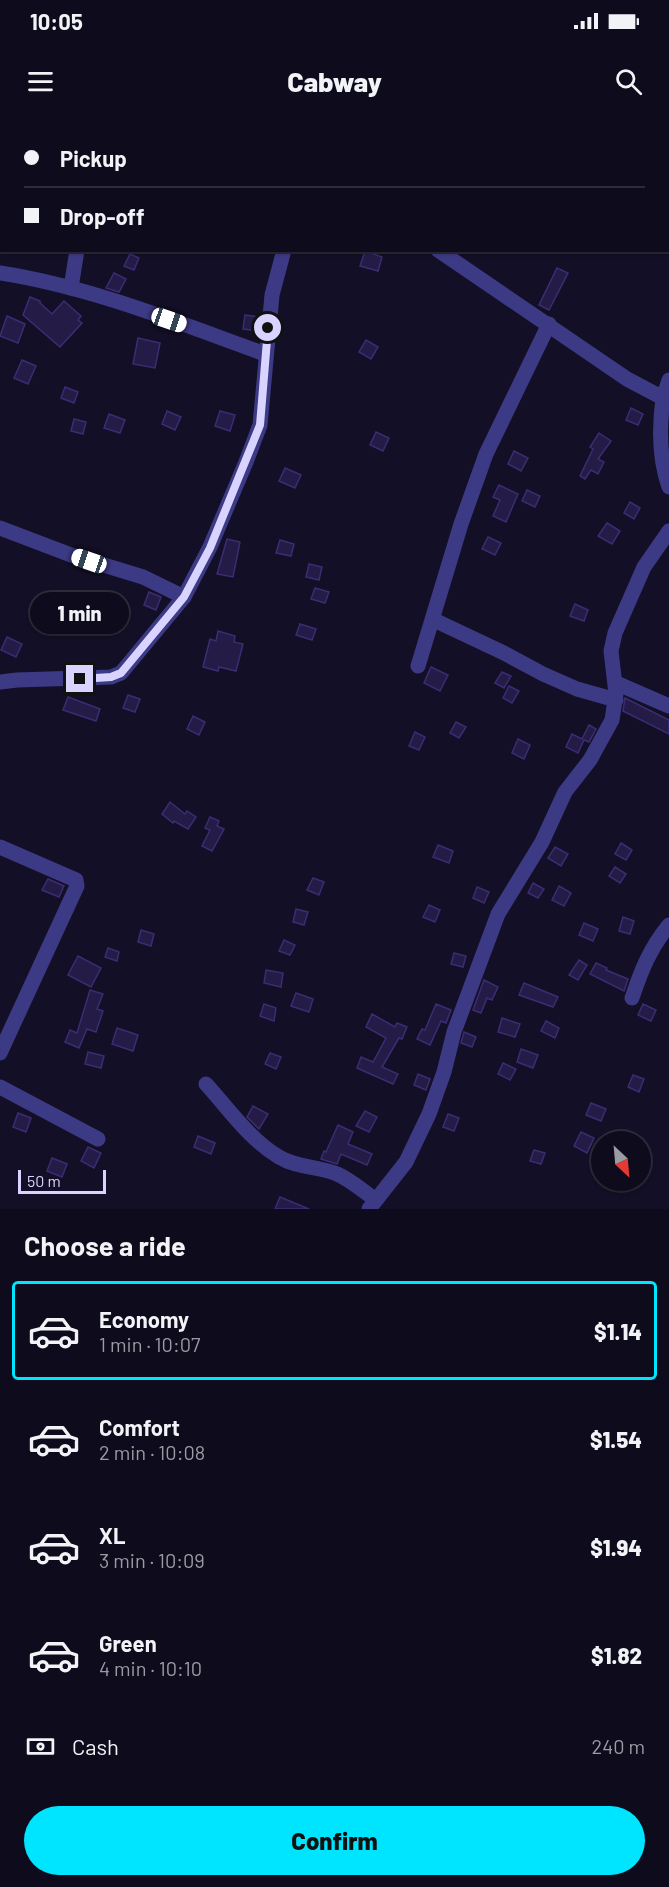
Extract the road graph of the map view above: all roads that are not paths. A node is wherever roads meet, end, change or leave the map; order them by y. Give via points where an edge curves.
1 (77, 252) edge
2 (283, 252) edge
3 (441, 252) edge
4 (0, 273) edge
5 (71, 288) junction
6 (549, 324) junction
7 (265, 354) junction
8 (669, 380) edge
9 (663, 398) junction
10 (669, 487) edge
11 (0, 528) edge
12 (669, 531) edge
13 (184, 597) junction
14 (434, 620) junction
15 (418, 666) dead end
16 (0, 682) edge
17 (616, 683) junction
18 (616, 700) junction
19 (669, 706) edge
20 (0, 846) edge
21 (669, 926) edge
22 (632, 998) dead end
23 (0, 1053) edge
24 (206, 1084) dead end
25 (0, 1087) edge
26 (98, 1139) dead end
27 (373, 1205) edge

1 - 5 street
2 - 7 street via 272,295
3 - 6 street
4 - 5 street
5 - 7 street
6 - 9 street via 627,379
6 - 14 street via 486,454
7 - 13 street via 260,425 210,548
8 - 9 street
9 - 10 street via 662,467
11 - 13 street via 143,578
12 - 17 street via 644,567 615,633 611,651
13 - 16 street via 121,673 111,677
14 - 15 street
14 - 18 street via 577,689
17 - 18 street
17 - 19 street
18 - 27 street via 603,738 565,792 542,842 498,914 454,1032 429,1114 406,1162
20 - 23 street via 76,880 77,886
21 - 22 street via 646,957
24 - 27 street via 278,1156 339,1175
25 - 26 street

